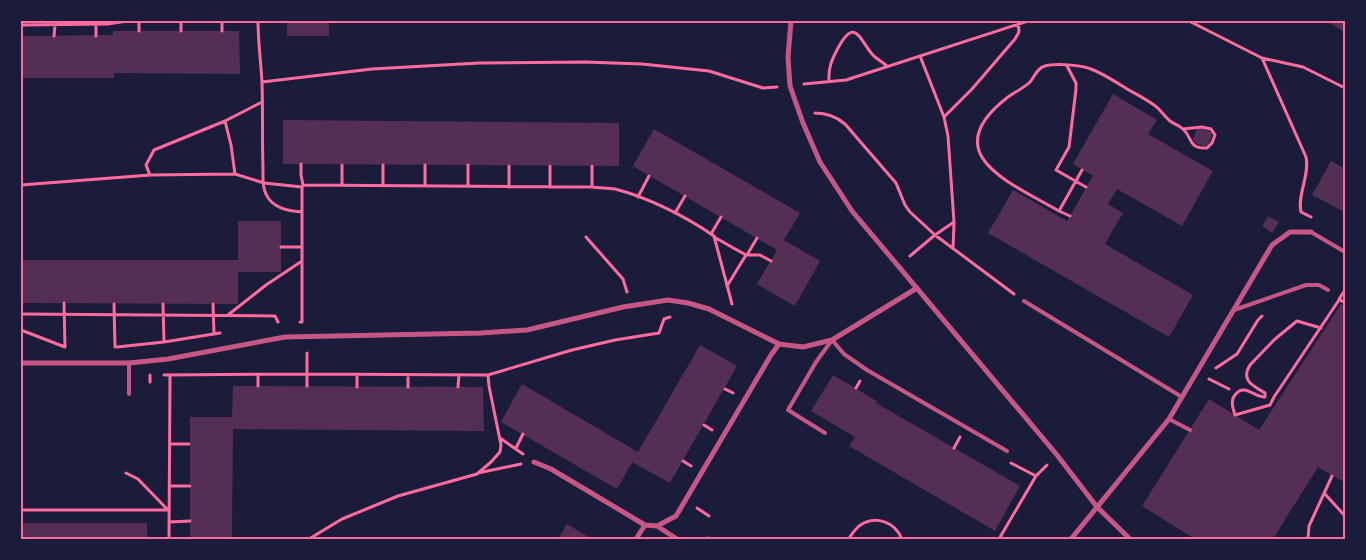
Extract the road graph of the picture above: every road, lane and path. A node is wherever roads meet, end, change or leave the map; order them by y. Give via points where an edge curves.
1 (127, 21) edge
2 (139, 21) edge
3 (181, 21) edge
4 (222, 21) edge
5 (258, 21) edge
6 (791, 21) edge
7 (1028, 21) edge
8 (1189, 21) edge
9 (1018, 23) edge
10 (96, 24) junction
11 (21, 25) edge
12 (55, 25) junction
13 (139, 31) dead end
14 (181, 31) dead end
15 (222, 31) dead end
16 (54, 36) dead end
17 (96, 36) dead end
18 (920, 56) junction
19 (1262, 58) junction
20 (887, 66) junction
21 (1066, 66) junction
22 (829, 81) junction
23 (262, 82) junction
24 (790, 86) junction
25 (1345, 88) edge
26 (262, 102) junction
27 (815, 112) dead end
28 (944, 117) junction
29 (225, 121) junction
30 (1183, 129) junction
31 (301, 164) dead end
32 (342, 165) dead end
33 (383, 165) dead end
34 (425, 165) dead end
35 (468, 165) dead end
36 (508, 166) dead end
37 (550, 166) dead end
38 (592, 166) dead end
39 (1082, 170) dead end
40 (235, 174) junction
41 (150, 175) junction
42 (649, 176) dead end
43 (264, 183) junction
44 (21, 185) edge
45 (342, 185) junction
46 (302, 186) junction
47 (384, 186) junction
48 (425, 186) junction
49 (468, 186) junction
50 (509, 187) junction
51 (550, 187) junction
52 (592, 187) junction
53 (1086, 187) dead end
54 (685, 196) dead end
55 (638, 197) junction
56 (1059, 210) junction
57 (302, 212) junction
58 (1301, 212) dead end
59 (675, 213) junction
60 (1070, 216) dead end
61 (721, 217) dead end
62 (954, 222) junction
63 (1310, 232) joint
64 (935, 234) junction
65 (712, 235) junction
66 (586, 237) dead end
67 (757, 238) dead end
68 (281, 247) dead end
69 (302, 247) junction
70 (953, 248) junction
71 (1345, 252) edge
72 (746, 255) junction
73 (910, 256) dead end
74 (302, 261) junction
75 (771, 261) dead end
76 (727, 286) junction
77 (917, 288) junction
78 (1328, 290) dead end
79 (1345, 290) edge
80 (627, 293) dead end
81 (1339, 299) junction
82 (1024, 302) joint
83 (64, 303) dead end
84 (1345, 303) edge
85 (114, 304) dead end
86 (163, 304) dead end
87 (213, 304) dead end
88 (732, 304) dead end
89 (1234, 310) junction
90 (21, 314) edge
91 (64, 314) junction
92 (114, 315) junction
93 (164, 315) junction
94 (1263, 315) dead end
95 (214, 316) junction
96 (228, 316) junction
97 (670, 317) dead end
98 (278, 322) junction
99 (286, 322) dead end
100 (294, 322) dead end
101 (271, 324) dead end
102 (1321, 328) junction
103 (21, 330) edge
104 (223, 332) dead end
105 (214, 334) junction
106 (832, 340) junction
107 (164, 342) junction
108 (779, 344) junction
109 (56, 347) dead end
110 (65, 348) junction
111 (306, 353) dead end
112 (21, 363) edge
113 (129, 363) junction
114 (1213, 373) dead end
115 (306, 374) junction
116 (357, 374) junction
117 (150, 375) junction
118 (258, 375) junction
119 (408, 375) junction
120 (459, 375) junction
121 (488, 375) junction
122 (129, 376) junction
123 (170, 376) junction
124 (1209, 379) dead end
125 (150, 382) dead end
126 (258, 386) dead end
127 (307, 386) dead end
128 (357, 387) dead end
129 (408, 387) dead end
130 (458, 387) dead end
131 (1228, 389) dead end
132 (129, 394) dead end
133 (1182, 398) junction
134 (1169, 419) junction
135 (1190, 430) dead end
136 (825, 433) dead end
137 (523, 434) dead end
138 (500, 438) junction
139 (170, 444) junction
140 (190, 444) dead end
141 (516, 448) junction
142 (1007, 451) joint
143 (534, 462) junction
144 (1047, 465) dead end
145 (126, 473) dead end
146 (477, 474) junction
147 (1036, 476) junction
148 (1332, 476) dead end
149 (169, 486) junction
150 (190, 486) dead end
151 (1324, 494) junction
152 (1097, 507) junction
153 (21, 510) edge
154 (169, 510) junction
155 (1345, 516) edge
156 (190, 521) dead end
157 (169, 522) junction
158 (645, 525) junction
159 (657, 526) junction
160 (169, 539) edge
161 (309, 539) edge
162 (636, 539) edge
163 (677, 539) edge
164 (849, 539) edge
165 (902, 539) edge
166 (999, 539) edge
167 (1071, 539) edge
168 (1130, 539) edge
169 (1308, 539) edge

1 - 10 path
2 - 13 path
3 - 14 path
4 - 15 path
5 - 23 path
6 - 24 street
7 - 9 path
8 - 19 path
9 - 18 path
9 - 28 path via 1019,32 1015,39
10 - 12 path
10 - 17 path
11 - 12 path
12 - 16 path
18 - 20 path
18 - 28 path
19 - 25 path via 1304,68
19 - 58 path via 1306,157 1308,165
20 - 22 path via 846,80
20 - 22 path via 871,54 860,36 850,33 831,62
21 - 30 path via 1099,72 1155,105 1168,120
21 - 53 path via 1076,89 1069,147 1056,170
21 - 56 path via 1045,66 1037,70 1030,82 1000,103 988,116 976,140 978,151 987,165 1011,183
22 - 24 path
23 - 24 path via 382,68 585,62 642,64 709,72 763,88
23 - 26 path
24 - 77 street via 820,162 852,211
26 - 29 path
26 - 43 path
27 - 64 path via 845,124 896,183 907,209
28 - 62 path
29 - 40 path
29 - 41 path via 154,150 146,165
30 - 30 path via 1202,126 1211,129 1215,135 1207,148 1200,149 1193,145
31 - 46 path
32 - 45 path
33 - 47 path
34 - 48 path
35 - 49 path
36 - 50 path
37 - 51 path
38 - 52 path
39 - 56 path
40 - 41 path
40 - 43 path
41 - 44 path
42 - 55 path
43 - 46 path
43 - 57 path via 265,193 277,206
45 - 46 path
45 - 47 path
46 - 57 path
47 - 48 path
48 - 49 path
49 - 50 path
50 - 51 path
51 - 52 path
52 - 55 path via 613,189
54 - 59 path
55 - 59 path
56 - 60 path
57 - 69 path
59 - 65 path
61 - 65 path
62 - 64 path
62 - 70 path
63 - 71 lane
63 - 89 street via 1290,232 1272,245
64 - 70 path
64 - 73 path
65 - 72 path
65 - 76 path
66 - 80 path via 623,279
67 - 72 path
68 - 69 path
69 - 74 path
70 - 82 path
72 - 75 path via 760,255
72 - 76 path
74 - 96 path
74 - 100 path via 302,322
76 - 88 path
77 - 106 street
77 - 152 street
78 - 89 lane via 1319,285 1306,285
79 - 81 path
81 - 84 path
81 - 102 path
82 - 133 lane
83 - 91 path
85 - 92 path
86 - 93 path
87 - 95 path
89 - 133 street
90 - 91 path
91 - 92 path
91 - 110 path
92 - 93 path
92 - 107 path via 114,347
93 - 95 path
93 - 107 path
94 - 114 path via 1237,354 1215,368
95 - 96 path
95 - 105 path
96 - 98 path via 275,316
97 - 121 path via 664,319 658,333 572,350
98 - 99 path
98 - 101 path
102 - 102 path via 1270,405 1235,415 1232,402 1237,392 1248,390 1265,398 1265,393 1249,382 1247,370 1275,339 1297,320
103 - 110 path
104 - 105 path
105 - 107 path
106 - 108 street via 803,347
106 - 136 lane via 788,410
106 - 142 lane via 844,354 867,370
108 - 113 street via 710,310 668,300 623,307 527,330 285,337 168,360
108 - 159 street via 676,516
109 - 110 path
111 - 115 path
112 - 113 street
113 - 122 lane
115 - 116 path
115 - 118 path
115 - 127 path
116 - 119 path
116 - 128 path
117 - 122 path
117 - 123 path
117 - 125 path
118 - 123 path
118 - 126 path
119 - 120 path
119 - 129 path
120 - 121 path
120 - 130 path
121 - 138 path
122 - 132 lane
123 - 139 path
124 - 131 path
133 - 134 street
134 - 135 lane
134 - 152 street
137 - 141 path
138 - 141 path
138 - 146 path via 500,452
139 - 140 path
139 - 149 path
141 - 143 path
142 - 147 path via 1009,462
143 - 146 path
143 - 158 street
144 - 147 path
145 - 154 path via 138,479
146 - 161 path via 398,496 342,519
147 - 166 path
148 - 151 path
149 - 150 path
149 - 154 path
151 - 155 path
151 - 169 path via 1309,526
152 - 167 street
152 - 168 street
153 - 154 path
154 - 157 path
156 - 157 path
157 - 160 path
158 - 159 street
158 - 162 street
159 - 163 street
164 - 165 path via 857,527 882,520 892,524

